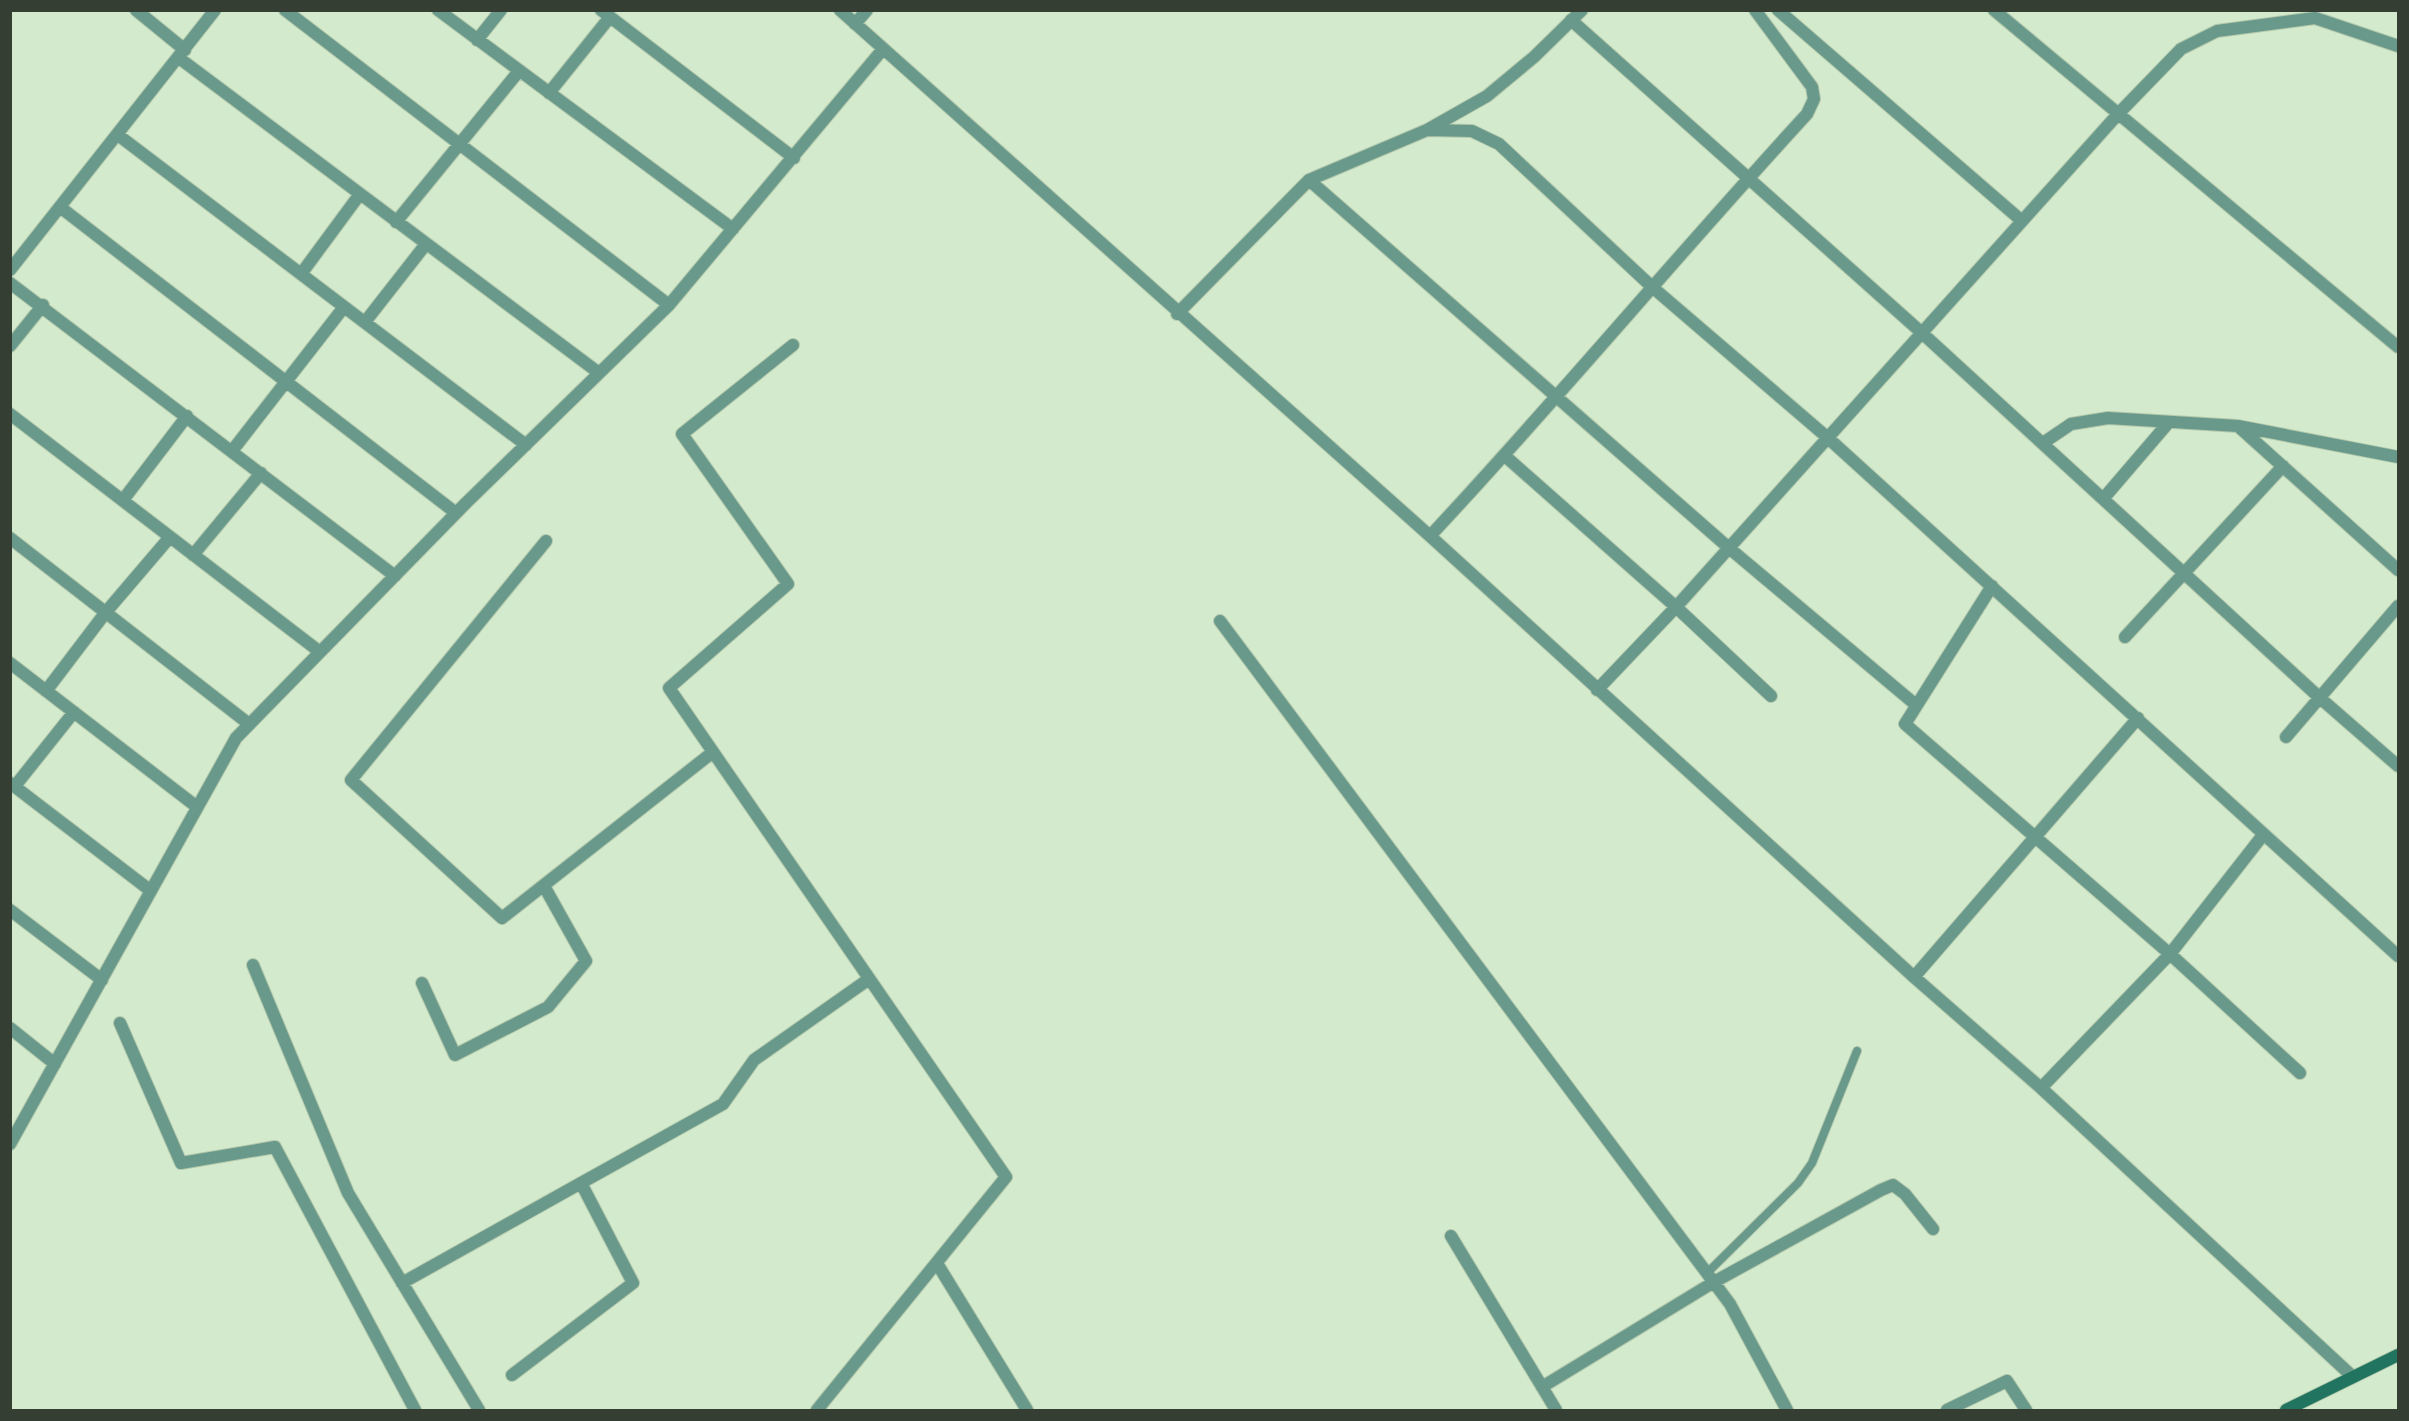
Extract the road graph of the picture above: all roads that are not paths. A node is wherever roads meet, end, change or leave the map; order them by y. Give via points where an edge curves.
1 (136, 10) edge
2 (215, 10) edge
3 (285, 10) edge
4 (438, 10) edge
5 (501, 10) edge
6 (840, 10) edge
7 (867, 10) edge
8 (1582, 10) edge
9 (1755, 10) edge
10 (1778, 10) edge
11 (1994, 10) edge
12 (605, 14) edge
13 (2316, 14) edge
14 (1571, 20) junction
15 (855, 24) junction
16 (477, 40) junction
17 (2398, 46) edge
18 (883, 49) junction
19 (182, 54) junction
20 (519, 70) junction
21 (549, 93) junction
22 (2119, 113) junction
23 (1427, 130) junction
24 (118, 135) junction
25 (459, 144) junction
26 (794, 158) junction
27 (1748, 178) junction
28 (1309, 180) junction
29 (360, 194) junction
30 (60, 207) junction
31 (2022, 221) junction
32 (396, 222) junction
33 (733, 229) junction
34 (426, 244) junction
35 (10, 270) edge
36 (301, 274) junction
37 (10, 283) edge
38 (1651, 286) junction
39 (669, 304) junction
40 (43, 305) junction
41 (344, 307) junction
42 (1177, 314) junction
43 (365, 322) junction
44 (1922, 333) junction
45 (793, 345) dead end
46 (10, 346) edge
47 (2398, 347) edge
48 (599, 374) junction
49 (285, 381) junction
50 (1556, 396) junction
51 (10, 414) edge
52 (187, 416) junction
53 (2169, 422) junction
54 (2238, 426) junction
55 (1828, 438) junction
56 (2043, 443) junction
57 (526, 445) junction
58 (232, 451) junction
59 (1505, 456) junction
60 (2398, 457) edge
61 (2283, 466) junction
62 (261, 473) junction
63 (2103, 499) junction
64 (123, 500) junction
65 (456, 513) junction
66 (1430, 536) junction
67 (170, 537) junction
68 (10, 538) edge
69 (546, 541) dead end
70 (1729, 548) junction
71 (193, 555) junction
72 (2398, 570) edge
73 (2183, 572) junction
74 (395, 576) junction
75 (1992, 586) junction
76 (2398, 606) edge
77 (1676, 607) junction
78 (106, 612) junction
79 (1220, 621) dead end
80 (2125, 637) dead end
81 (320, 652) junction
82 (11, 664) edge
83 (1597, 690) junction
84 (46, 691) junction
85 (1771, 696) dead end
86 (2320, 698) junction
87 (1916, 705) junction
88 (74, 712) junction
89 (2138, 718) junction
90 (249, 723) junction
91 (2286, 737) dead end
92 (713, 752) junction
93 (2398, 766) edge
94 (13, 784) edge
95 (197, 807) junction
96 (2263, 835) junction
97 (2033, 836) junction
98 (544, 885) junction
99 (151, 891) junction
100 (10, 910) edge
101 (2170, 954) junction
102 (2398, 956) edge
103 (253, 965) dead end
104 (1914, 977) junction
105 (869, 979) junction
106 (102, 980) junction
107 (422, 983) dead end
108 (120, 1023) dead end
109 (10, 1028) edge
110 (1857, 1051) dead end
111 (55, 1064) junction
112 (2300, 1073) dead end
113 (2040, 1088) junction
114 (10, 1144) edge
115 (581, 1184) junction
116 (1933, 1229) dead end
117 (1451, 1236) dead end
118 (938, 1264) junction
119 (1710, 1278) junction
120 (402, 1283) junction
121 (2398, 1355) edge
122 (512, 1375) dead end
123 (2353, 1377) junction
124 (1542, 1388) junction
125 (415, 1410) edge
126 (479, 1410) edge
127 (818, 1410) edge
128 (1028, 1410) edge
129 (1556, 1410) edge
130 (1787, 1410) edge
131 (1947, 1410) edge
132 (2026, 1410) edge
133 (2286, 1410) edge

1 - 19 street
2 - 19 street
3 - 25 street
4 - 16 street
5 - 16 street
6 - 15 street
7 - 15 street
8 - 14 street
9 - 27 street via 1803,72 1814,99 1807,114
10 - 31 street
11 - 22 street
12 - 21 street
12 - 26 street
13 - 17 street
13 - 22 street via 2217,31 2199,38 2181,49
14 - 23 street via 1487,96
14 - 27 street
15 - 18 street
16 - 20 street
18 - 26 street
18 - 42 street
19 - 24 street
19 - 29 street
20 - 21 street
20 - 25 street
21 - 33 street
22 - 31 street
22 - 47 street
23 - 28 street
23 - 38 street via 1472,131 1499,144
24 - 30 street
24 - 36 street
25 - 32 street
25 - 39 street
26 - 33 street
27 - 38 street
27 - 44 street
28 - 42 street
28 - 50 street
29 - 32 street
29 - 36 street
30 - 35 street
30 - 49 street
31 - 44 street
32 - 34 street
33 - 39 street
34 - 43 street
34 - 48 street
36 - 41 street
37 - 40 street
38 - 50 street
38 - 55 street
39 - 48 street
40 - 46 street
40 - 52 street
41 - 43 street
41 - 49 street
42 - 66 street
43 - 57 street
44 - 55 street
44 - 56 street
45 - 92 street via 682,434 788,584 669,688
48 - 57 street
49 - 58 street
49 - 65 street
50 - 59 street
50 - 70 street
51 - 64 street
52 - 58 street
52 - 64 street
53 - 54 street
53 - 56 street via 2108,418 2071,424
53 - 63 street
54 - 60 street
54 - 61 street
55 - 70 street
55 - 75 street
56 - 63 street
57 - 65 street
58 - 62 street
59 - 66 street
59 - 77 street
61 - 72 street
61 - 73 street
62 - 71 street
62 - 74 street
63 - 73 street
64 - 67 street
65 - 74 street
66 - 83 street
67 - 71 street
67 - 78 street
68 - 78 street
69 - 98 street via 351,780 502,918
70 - 77 street
70 - 87 street
71 - 81 street
73 - 80 street
73 - 86 street
74 - 81 street
75 - 87 street
75 - 89 street
76 - 86 street
77 - 83 street
77 - 85 street
78 - 84 street
78 - 90 street
79 - 119 street
81 - 90 street
82 - 84 street
83 - 104 street
84 - 88 street
86 - 91 street
86 - 93 street
87 - 97 street via 1905,724
88 - 94 street
88 - 95 street
89 - 96 street
89 - 97 street
90 - 95 street via 236,738
92 - 98 street
92 - 105 street
94 - 99 street
95 - 99 street
96 - 101 street
96 - 102 street
97 - 101 street
97 - 104 street
98 - 107 street via 586,962 548,1007 455,1055
99 - 106 street
100 - 106 street
101 - 112 street
101 - 113 street
103 - 120 street via 348,1193
104 - 113 street
105 - 115 street via 754,1060 723,1104
105 - 118 street via 1006,1177
106 - 111 street
108 - 125 street via 181,1163 275,1148
109 - 111 street
110 - 119 lane via 1812,1163
111 - 114 street
113 - 123 street
115 - 120 street
115 - 122 street via 633,1283
116 - 119 street via 1893,1185
117 - 124 street
118 - 127 street
118 - 128 street
119 - 124 street
119 - 130 street via 1730,1305
120 - 126 street
121 - 123 main road
123 - 133 main road
124 - 129 street
131 - 132 street via 2007,1381

